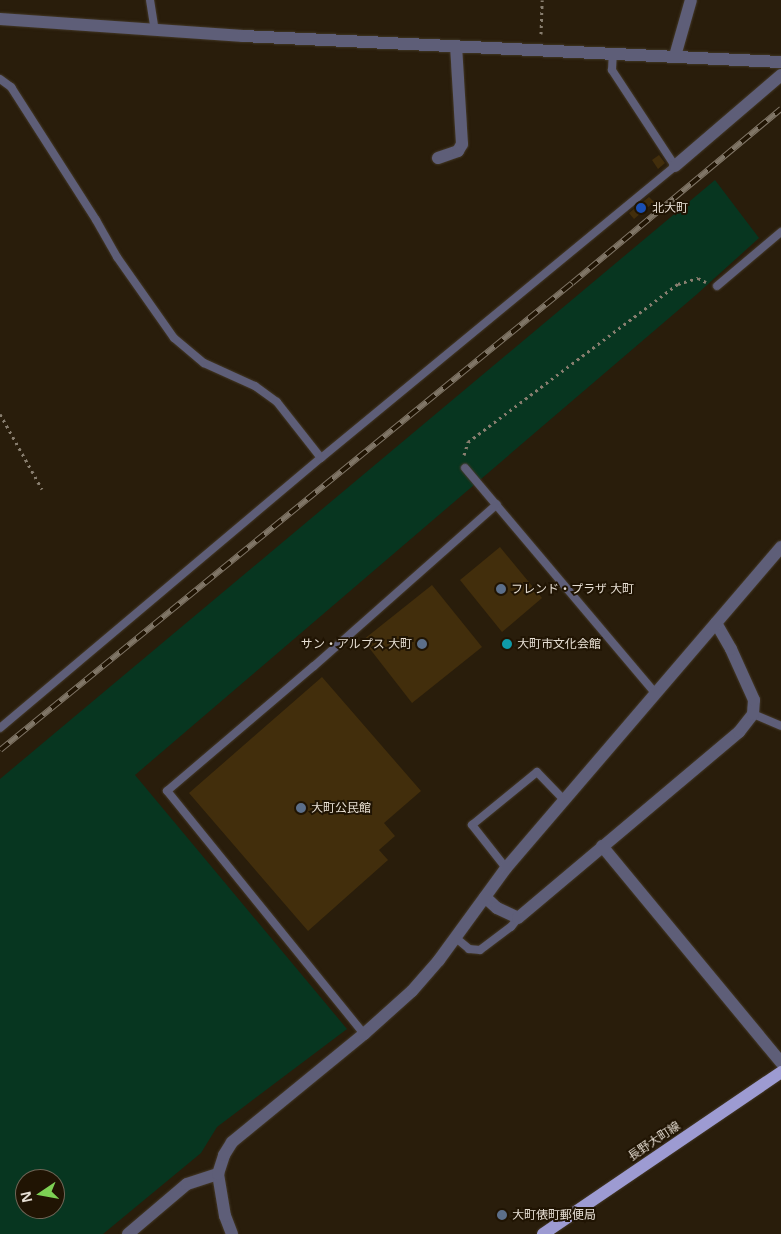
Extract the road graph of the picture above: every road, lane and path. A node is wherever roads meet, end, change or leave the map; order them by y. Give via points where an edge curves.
1 (150, 0) edge
2 (542, 0) edge
3 (692, 0) edge
4 (0, 19) edge
5 (155, 30) junction
6 (456, 46) junction
7 (540, 50) junction
8 (613, 53) junction
9 (675, 56) junction
10 (781, 62) edge
11 (781, 75) edge
12 (0, 79) edge
13 (438, 158) dead end
14 (676, 166) junction
15 (781, 232) edge
16 (717, 286) joint
17 (0, 414) edge
18 (321, 458) junction
19 (465, 468) joint
20 (42, 488) dead end
21 (497, 504) junction
22 (781, 547) edge
23 (716, 622) junction
24 (655, 693) junction
25 (753, 714) junction
26 (781, 726) edge
27 (0, 728) edge
28 (564, 800) junction
29 (602, 846) junction
30 (506, 868) junction
31 (485, 897) junction
32 (518, 918) junction
33 (456, 938) junction
34 (364, 1034) junction
35 (781, 1062) edge
36 (781, 1072) edge
37 (218, 1174) junction
38 (128, 1234) edge
39 (232, 1234) edge
40 (542, 1234) edge

1 - 5 lane
2 - 7 path
3 - 9 street
4 - 5 street
5 - 6 street
6 - 7 street
6 - 13 street via 462,144 458,151
7 - 8 street
8 - 9 street
8 - 14 lane via 612,70
9 - 10 street
11 - 14 street
12 - 18 lane via 11,87 117,257 174,338 204,363 246,382 277,402
14 - 18 lane
15 - 16 lane
16 - 19 path via 698,278 678,284 468,442
17 - 20 path
18 - 27 lane
19 - 21 lane
21 - 24 lane
21 - 34 lane via 167,791
22 - 23 street
23 - 24 street
23 - 25 street via 754,700
24 - 28 street
25 - 26 lane
25 - 29 street via 738,732
28 - 30 street
28 - 30 lane via 537,772 472,825
29 - 32 street
29 - 35 street
30 - 31 street
31 - 32 street via 497,908
31 - 33 street
32 - 33 lane via 512,927 480,950 469,949
33 - 34 street via 412,991
34 - 37 street via 232,1142
36 - 40 main road, 長野大町線
37 - 38 street via 187,1184
37 - 39 street via 225,1216

